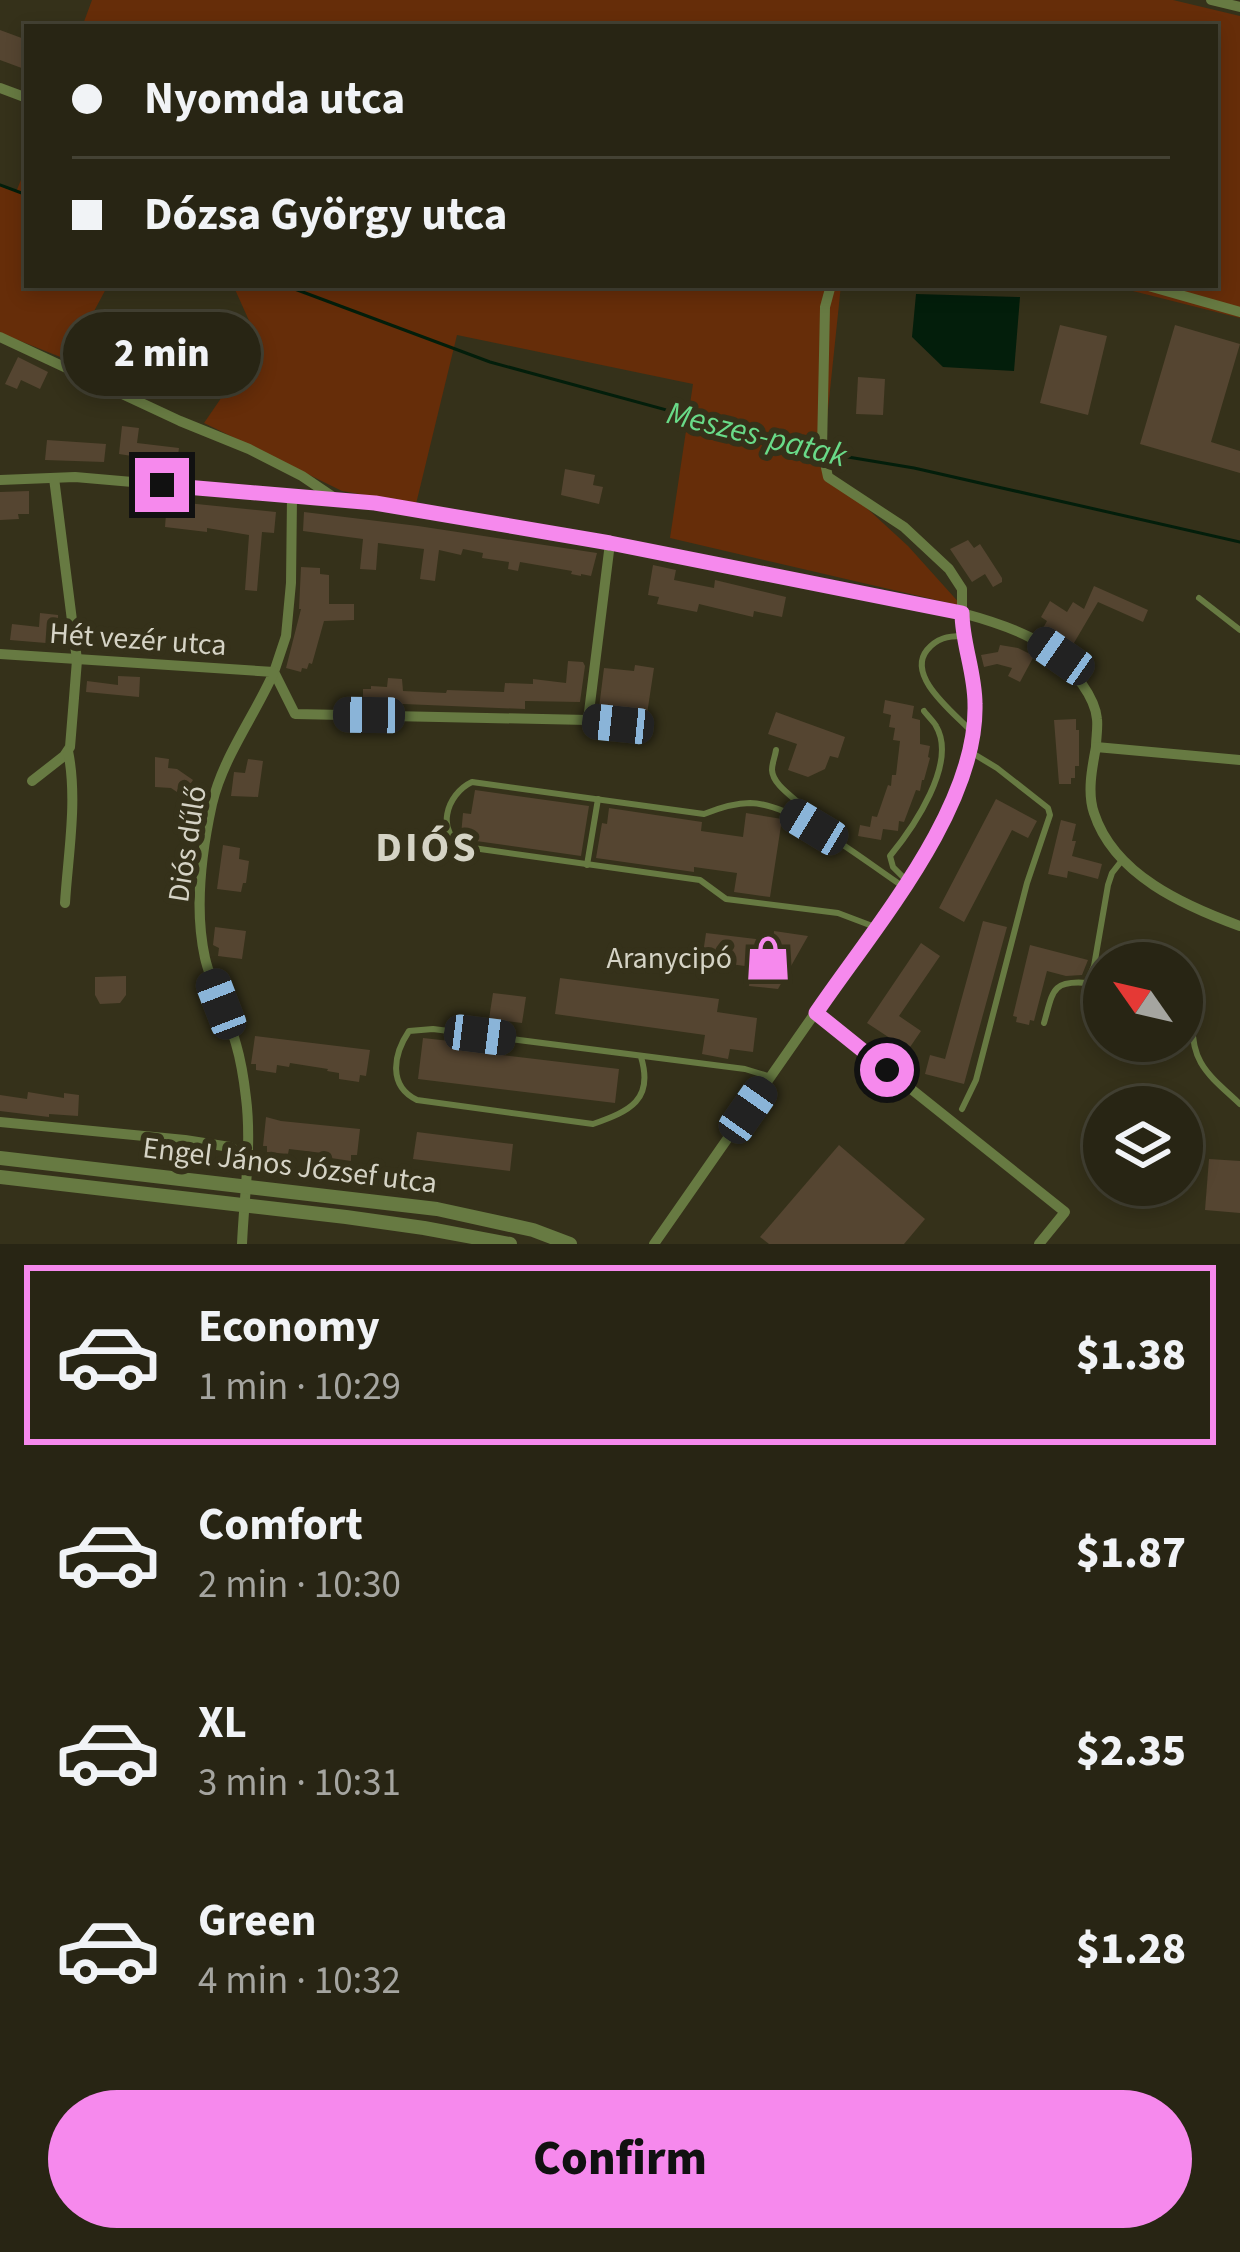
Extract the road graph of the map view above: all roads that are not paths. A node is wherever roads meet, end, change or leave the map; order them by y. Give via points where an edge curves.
1 (1211, 0) edge
2 (1240, 7) edge
3 (830, 288) edge
4 (1156, 288) edge
5 (1240, 312) edge
6 (0, 337) edge
7 (54, 478) junction
8 (0, 479) edge
9 (292, 497) junction
10 (336, 499) junction
11 (610, 543) junction
12 (1199, 598) dead end
13 (962, 613) junction
14 (1240, 630) edge
15 (962, 636) junction
16 (0, 654) edge
17 (76, 660) junction
18 (274, 672) junction
19 (923, 712) dead end
20 (589, 721) junction
21 (647, 727) dead end
22 (973, 734) junction
23 (1096, 747) junction
24 (68, 750) junction
25 (776, 750) dead end
26 (969, 751) junction
27 (1240, 760) edge
28 (32, 781) dead end
29 (598, 799) junction
30 (823, 834) junction
31 (1123, 859) junction
32 (586, 865) junction
33 (905, 884) junction
34 (65, 903) dead end
35 (1240, 926) edge
36 (875, 927) junction
37 (816, 1013) junction
38 (1044, 1023) dead end
39 (641, 1057) junction
40 (1199, 1062) edge
41 (771, 1077) junction
42 (1240, 1104) edge
43 (962, 1109) dead end
44 (0, 1122) edge
45 (246, 1156) junction
46 (0, 1158) edge
47 (0, 1177) edge
48 (245, 1186) junction
49 (244, 1204) junction
50 (242, 1244) edge
51 (510, 1244) edge
52 (570, 1244) edge
53 (654, 1244) edge
54 (1039, 1244) edge

1 - 2 street
3 - 13 street via 828,477 904,527 949,569 962,590
4 - 5 street
6 - 10 street via 250,449
7 - 8 street
7 - 9 street
7 - 17 street
9 - 10 street
9 - 18 street, Diós dűlő via 286,636
10 - 11 street
11 - 13 street
11 - 20 street
12 - 14 lane
13 - 15 street
13 - 23 street via 1061,656 1089,694
15 - 22 street via 972,668
15 - 22 lane via 939,639 921,669
16 - 17 street, Hét vezér utca
17 - 18 street, Hét vezér utca
17 - 24 street
18 - 20 street via 295,714
18 - 45 street, Diós dűlő via 224,766 200,899 206,963 237,1045
19 - 33 lane via 936,724 941,754 921,811 890,856
20 - 21 street
22 - 26 street
23 - 27 street
23 - 31 street via 1093,811
24 - 28 street
24 - 34 street
25 - 30 lane via 778,785
26 - 33 street via 952,804
26 - 43 lane via 1050,815
29 - 30 lane via 704,814 728,805 774,806
29 - 32 lane
29 - 32 lane via 472,782 447,813 449,835 466,848
30 - 33 lane
31 - 35 street via 1167,893
31 - 38 lane via 1108,885 1088,983 1054,989
32 - 36 lane via 700,880 726,899
33 - 36 street
36 - 37 street
37 - 41 street
37 - 54 street via 1065,1212
39 - 39 lane via 410,1031 397,1084 417,1100 593,1124 635,1103 645,1088
39 - 41 lane
40 - 42 lane
41 - 53 street
44 - 45 street via 184,1141
45 - 48 street, Diós dűlő
46 - 48 street, Engel János József utca
47 - 49 street, Engel János József utca
48 - 49 street, Diós dűlő
48 - 52 street, Engel János József utca via 437,1209
49 - 50 street, Diós dűlő
49 - 51 street, Engel János József utca

